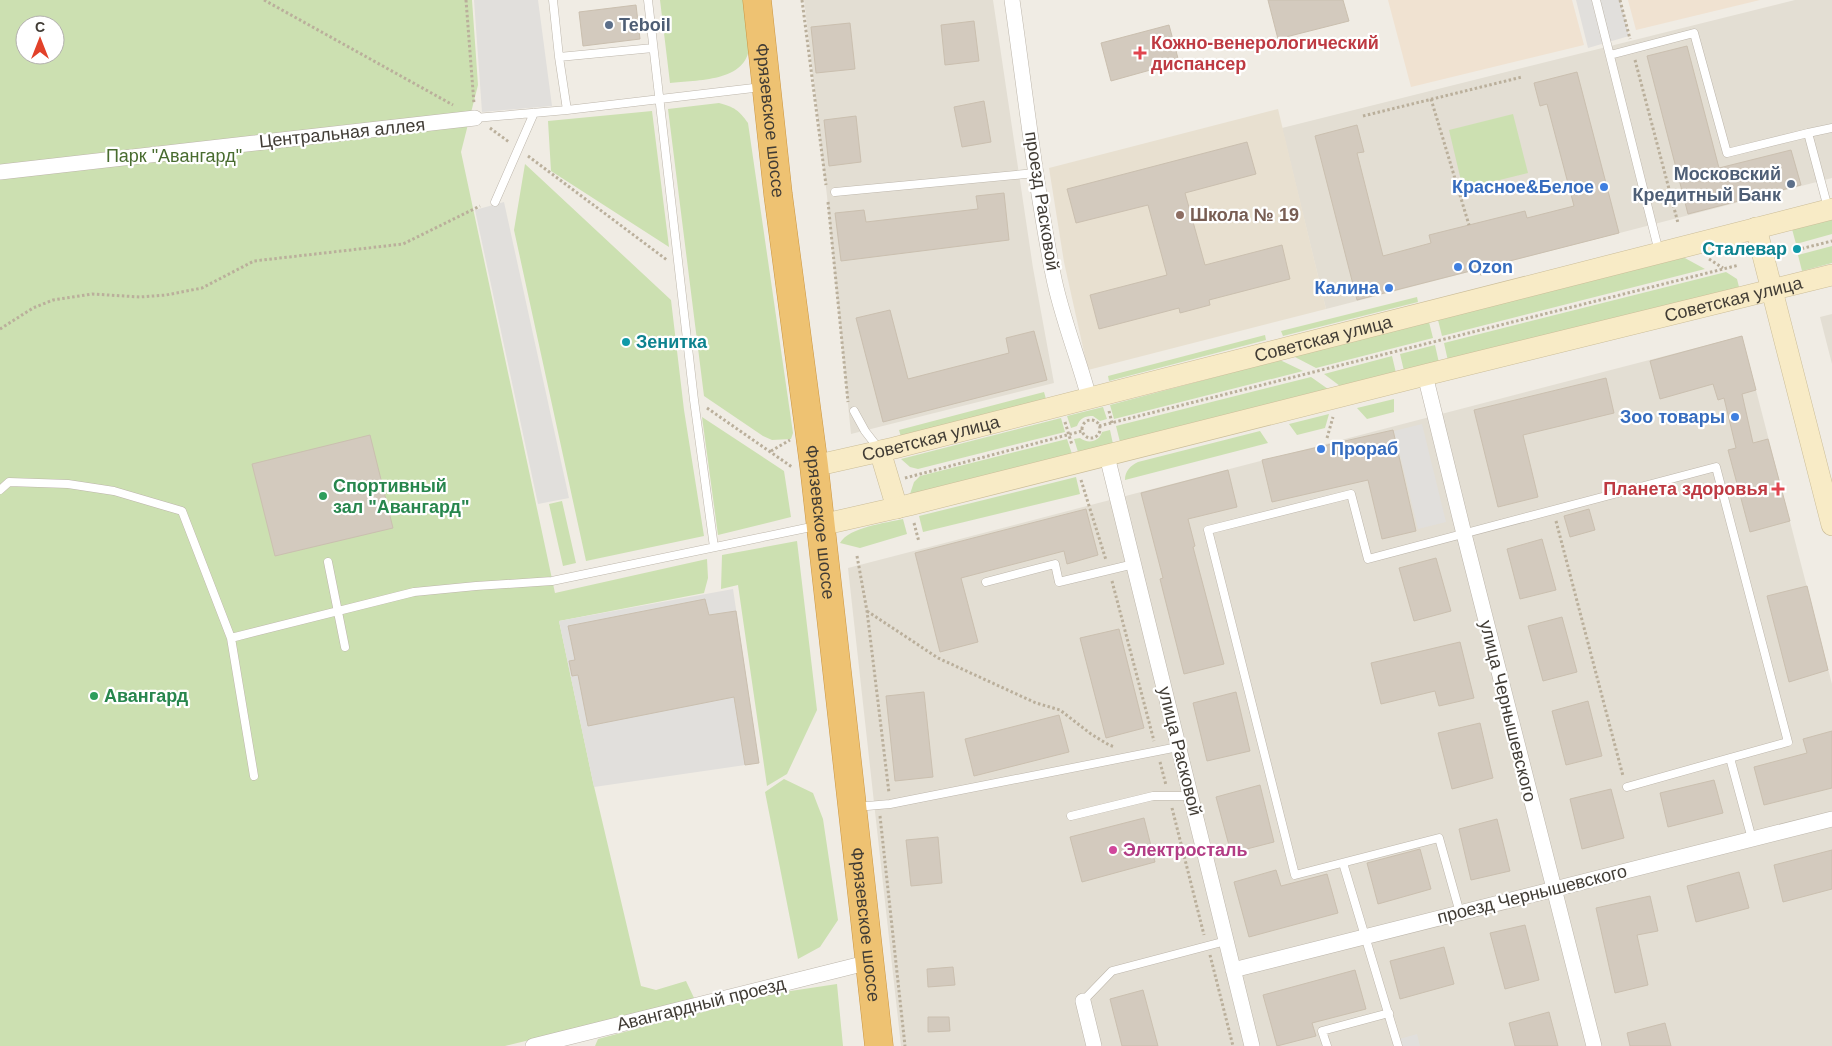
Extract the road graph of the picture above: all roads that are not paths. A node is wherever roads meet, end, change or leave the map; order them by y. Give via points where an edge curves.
1 (554, 0) edge
2 (648, 0) edge
3 (757, 0) edge
4 (1012, 0) edge
5 (1596, 0) edge
6 (653, 48) junction
7 (1610, 55) junction
8 (559, 57) junction
9 (766, 87) junction
10 (660, 98) junction
11 (567, 110) junction
12 (475, 112) joint
13 (534, 113) junction
14 (1832, 128) edge
15 (1808, 133) junction
16 (0, 172) edge
17 (1036, 173) junction
18 (835, 192) dead end
19 (495, 202) dead end
20 (1830, 209) edge
21 (1756, 228) junction
22 (1659, 252) junction
23 (1832, 274) edge
24 (1772, 290) junction
25 (1425, 375) junction
26 (1089, 398) junction
27 (854, 411) dead end
28 (880, 451) junction
29 (1106, 456) junction
30 (803, 466) junction
31 (0, 490) edge
32 (897, 508) junction
33 (1831, 519) edge
34 (821, 525) junction
35 (1464, 534) junction
36 (714, 547) junction
37 (328, 562) dead end
38 (1134, 564) junction
39 (986, 582) dead end
40 (337, 611) junction
41 (231, 638) junction
42 (345, 647) dead end
43 (1178, 747) junction
44 (1730, 758) junction
45 (254, 776) dead end
46 (1626, 787) road end
47 (1191, 796) junction
48 (866, 806) junction
49 (1071, 816) dead end
50 (1832, 818) edge
51 (1752, 839) junction
52 (1343, 863) junction
53 (1553, 890) junction
54 (1460, 912) junction
55 (1364, 936) junction
56 (1226, 942) junction
57 (870, 962) junction
58 (1233, 970) junction
59 (1083, 1001) joint
60 (1389, 1013) junction
61 (533, 1046) edge
62 (879, 1046) edge
63 (1094, 1046) edge
64 (1252, 1046) edge
65 (1326, 1046) edge
66 (1398, 1046) edge
67 (1594, 1046) edge

1 - 8 lane
2 - 6 lane
3 - 9 highway, Фрязевское шоссе
4 - 17 street, проезд Расковой
5 - 7 lane
6 - 8 lane
6 - 10 lane
7 - 15 lane via 1694,33 1727,153
7 - 22 lane
8 - 11 lane
9 - 10 lane
9 - 30 highway, Фрязевское шоссе
10 - 11 lane
10 - 36 lane
11 - 13 lane
12 - 13 lane
12 - 16 street, Центральная аллея
13 - 19 lane
14 - 15 lane
15 - 20 lane
17 - 18 lane
17 - 26 street, проезд Расковой via 1053,275
20 - 21 main road, Советская улица
21 - 22 main road, Советская улица
21 - 24 main road
22 - 26 main road, Советская улица
23 - 24 main road, Советская улица
24 - 25 main road, Советская улица
24 - 33 main road
25 - 29 main road, Советская улица
25 - 35 street, улица Чернышевского
26 - 28 main road, Советская улица
27 - 28 lane
28 - 30 main road, Советская улица
28 - 32 main road
29 - 32 main road, Советская улица
29 - 38 street, улица Расковой
30 - 34 highway, Фрязевское шоссе
31 - 41 lane via 9,482 68,484 114,490 182,511
32 - 34 main road, Советская улица
34 - 36 lane
34 - 48 highway, Фрязевское шоссе
35 - 44 lane via 1716,467 1788,742
35 - 52 lane via 1368,559 1351,494 1208,530 1295,875
35 - 53 street, улица Чернышевского
36 - 40 lane via 555,580 414,592
37 - 40 lane
38 - 39 lane via 1059,582 1055,564
38 - 43 street, улица Расковой
40 - 41 lane
40 - 42 lane
41 - 45 lane
43 - 47 street, улица Расковой
43 - 48 lane
44 - 46 lane
44 - 51 lane
47 - 49 lane via 1153,796
47 - 56 street, улица Расковой
48 - 57 highway, Фрязевское шоссе
50 - 51 street, проезд Чернышевского
51 - 53 street, проезд Чернышевского
52 - 54 lane via 1439,838
52 - 55 lane
53 - 54 street, проезд Чернышевского
53 - 67 street, улица Чернышевского
54 - 55 street, проезд Чернышевского
55 - 58 street, проезд Чернышевского
55 - 60 lane
56 - 58 street, улица Расковой
56 - 59 lane via 1112,971
57 - 61 street, Авангардный проезд
57 - 62 highway, Фрязевское шоссе
58 - 64 street, улица Расковой
59 - 63 street
60 - 65 lane via 1322,1031
60 - 66 lane

